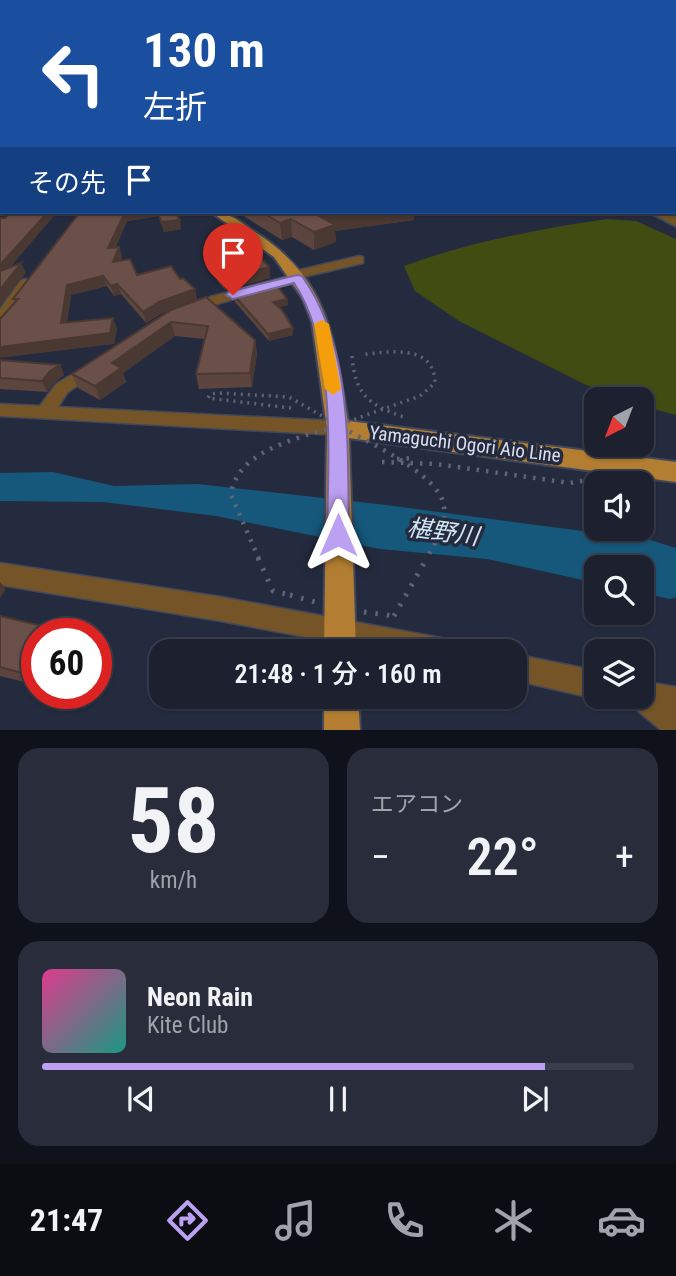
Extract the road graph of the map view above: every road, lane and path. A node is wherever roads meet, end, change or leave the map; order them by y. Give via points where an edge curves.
1 (220, 214) edge
2 (659, 214) edge
3 (676, 222) edge
4 (359, 260) dead end
5 (38, 267) edge
6 (296, 277) junction
7 (180, 314) edge
8 (0, 319) edge
9 (361, 355) dead end
10 (352, 356) dead end
11 (107, 358) edge
12 (291, 408) dead end
13 (0, 410) edge
14 (45, 412) junction
15 (408, 418) dead end
16 (337, 427) junction
17 (382, 462) dead end
18 (676, 472) edge
19 (584, 481) edge
20 (0, 574) edge
21 (290, 596) dead end
22 (340, 629) edge
23 (386, 639) edge
24 (527, 670) edge
25 (584, 682) edge
26 (654, 698) edge
27 (676, 701) edge
28 (654, 706) edge
29 (341, 709) edge
30 (676, 724) edge
31 (342, 730) edge

1 - 6 main road via 279,254
2 - 3 street
4 - 6 street
5 - 8 street
6 - 7 street
6 - 16 main road via 321,323
9 - 16 path, bridge via 398,350 411,353 432,366 435,383 420,396
10 - 15 path via 357,387 389,412
11 - 14 street via 62,388
12 - 16 path, bridge via 208,398 218,393 289,397
13 - 14 street
14 - 16 street
16 - 18 main road, Yamaguchi Ogori Aio Line
16 - 21 path, bridge via 256,454 232,484 235,505 274,591
16 - 22 main road
16 - 22 path, bridge via 432,483 443,501 438,538 394,616
17 - 19 path
20 - 22 street
22 - 23 street
24 - 25 street
26 - 27 street
28 - 30 street
29 - 31 main road

